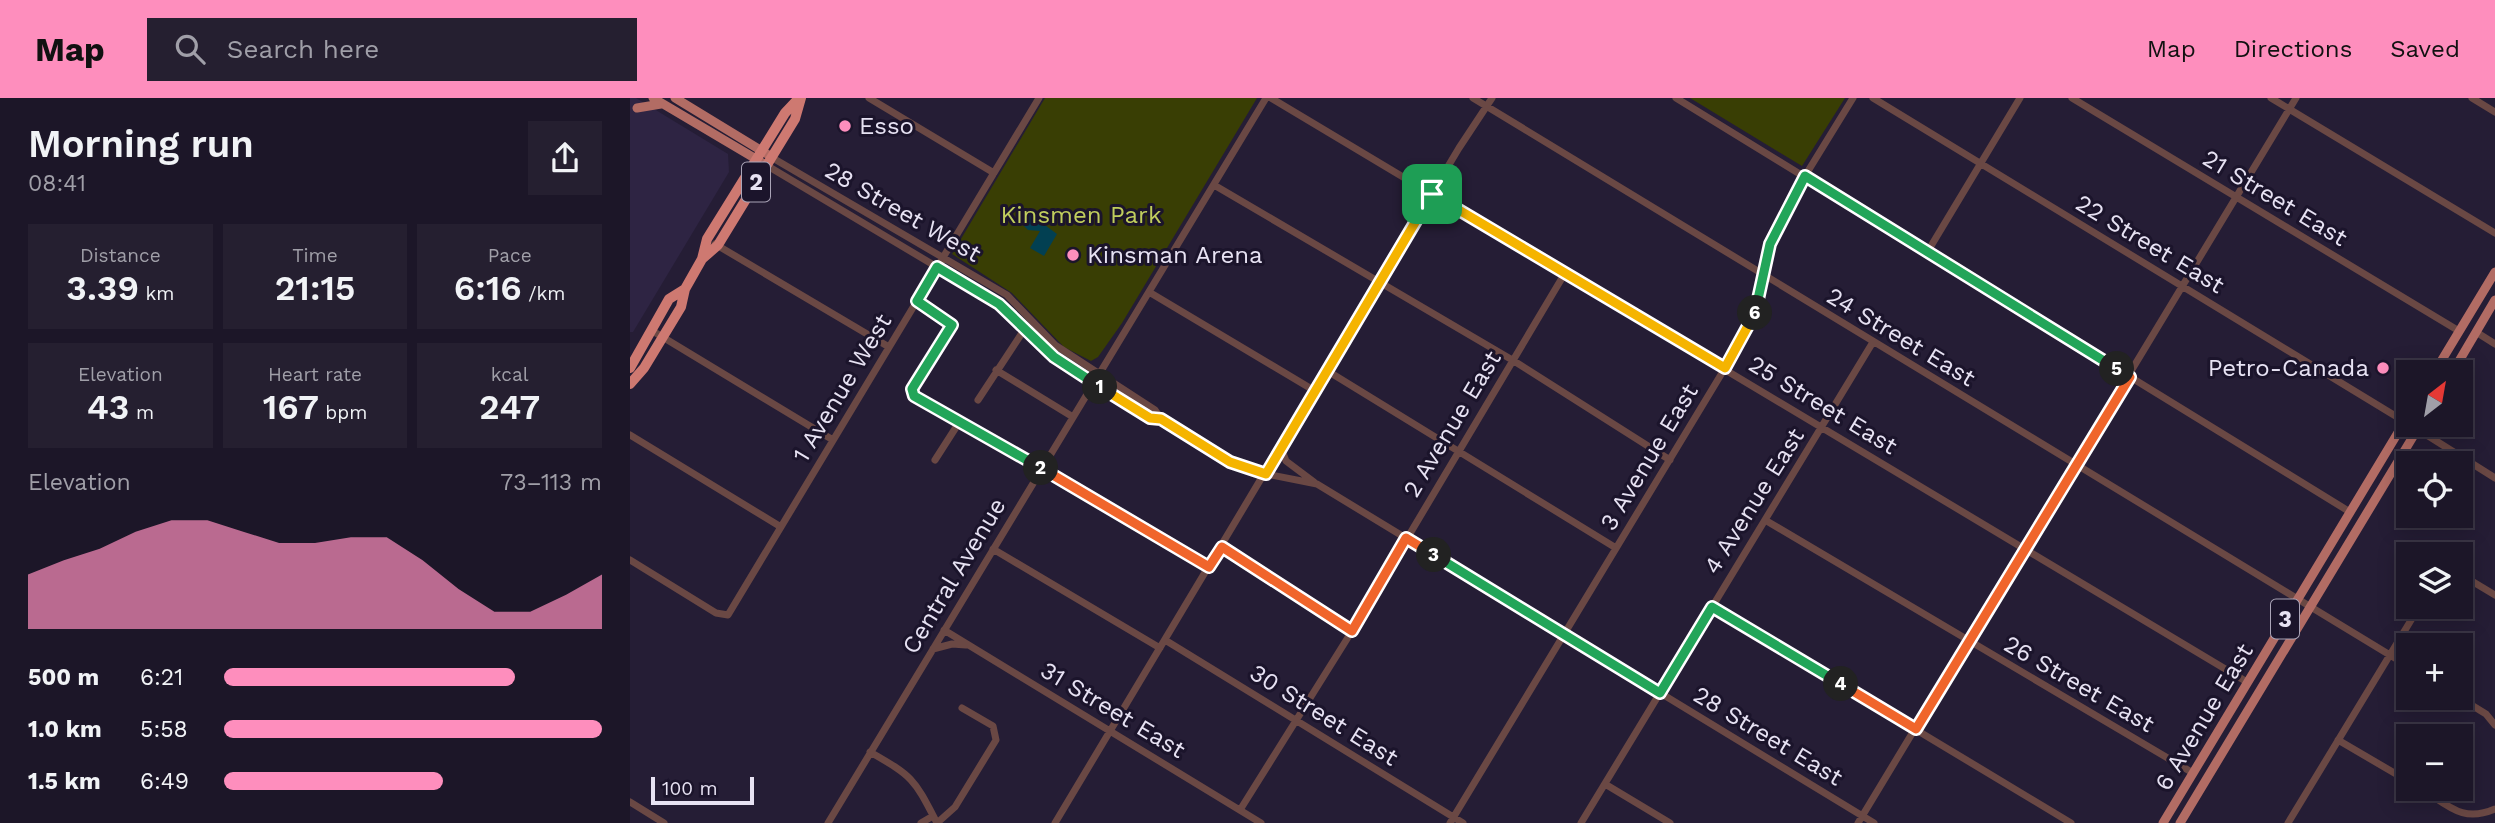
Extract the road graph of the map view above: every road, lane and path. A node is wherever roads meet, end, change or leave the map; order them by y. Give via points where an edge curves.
1 (653, 98) edge
2 (675, 98) edge
3 (800, 98) edge
4 (869, 98) edge
5 (1040, 98) edge
6 (1269, 98) edge
7 (1473, 98) edge
8 (1492, 98) edge
9 (1676, 98) edge
10 (1853, 98) edge
11 (1873, 98) edge
12 (2020, 98) edge
13 (2072, 98) edge
14 (2271, 98) edge
15 (2296, 98) edge
16 (2472, 98) edge
17 (663, 104) junction
18 (1487, 107) junction
19 (637, 108) dead end
20 (2290, 110) junction
21 (2495, 112) edge
22 (764, 158) junction
23 (1980, 164) junction
24 (993, 173) junction
25 (1805, 176) junction
26 (1214, 185) junction
27 (1432, 194) junction
28 (2237, 198) junction
29 (2495, 233) edge
30 (707, 239) junction
31 (718, 245) junction
32 (1928, 251) junction
33 (943, 257) junction
34 (702, 259) junction
35 (937, 267) junction
36 (2495, 272) edge
37 (1565, 273) junction
38 (1764, 276) junction
39 (1378, 284) junction
40 (2184, 287) junction
41 (685, 289) junction
42 (1149, 292) junction
43 (2495, 300) edge
44 (917, 301) junction
45 (651, 330) junction
46 (1024, 330) junction
47 (2459, 331) junction
48 (2476, 332) junction
49 (663, 337) junction
50 (1873, 342) junction
51 (2495, 344) edge
52 (889, 347) junction
53 (2442, 360) edge
54 (2460, 360) edge
55 (1514, 361) junction
56 (630, 368) edge
57 (1725, 368) junction
58 (996, 370) junction
59 (1326, 370) junction
60 (1099, 374) junction
61 (2130, 377) junction
62 (1094, 383) junction
63 (630, 384) edge
64 (1315, 391) junction
65 (978, 400) dead end
66 (2396, 414) edge
67 (1073, 417) junction
68 (1161, 419) junction
69 (960, 421) junction
70 (1822, 427) junction
71 (630, 435) edge
72 (2402, 438) edge
73 (2404, 438) edge
74 (2434, 438) edge
75 (833, 440) junction
76 (1281, 448) junction
77 (1458, 452) junction
78 (935, 460) dead end
79 (1670, 460) junction
80 (2076, 466) junction
81 (1042, 469) junction
82 (1266, 474) junction
83 (2495, 478) edge
84 (1317, 484) junction
85 (2350, 512) junction
86 (1765, 520) junction
87 (781, 527) junction
88 (1406, 538) junction
89 (1222, 547) junction
90 (1616, 548) junction
91 (993, 549) junction
92 (2024, 551) junction
93 (630, 560) edge
94 (1209, 567) junction
95 (2473, 582) edge
96 (2495, 595) edge
97 (2298, 599) junction
98 (1712, 607) junction
99 (2311, 607) junction
100 (2412, 619) edge
101 (944, 630) junction
102 (1352, 631) junction
103 (1564, 634) junction
104 (1165, 640) junction
105 (1969, 642) junction
106 (969, 645) junction
107 (933, 649) junction
108 (1160, 649) junction
109 (2390, 655) junction
110 (2396, 659) edge
111 (2247, 682) junction
112 (1660, 693) junction
113 (2473, 706) edge
114 (962, 708) dead end
115 (1296, 721) junction
116 (2495, 725) edge
117 (1916, 729) junction
118 (1110, 732) junction
119 (2338, 740) junction
120 (870, 752) junction
121 (2193, 773) junction
122 (2396, 774) edge
123 (1605, 784) junction
124 (2442, 801) edge
125 (630, 802) edge
126 (2495, 809) edge
127 (1240, 810) junction
128 (1452, 820) edge
129 (1860, 820) edge
130 (936, 821) edge
131 (664, 823) edge
132 (828, 823) edge
133 (921, 823) edge
134 (1055, 823) edge
135 (1261, 823) edge
136 (1463, 823) edge
137 (1581, 823) edge
138 (1670, 823) edge
139 (1874, 823) edge
140 (2071, 823) edge
141 (2163, 823) edge
142 (2180, 823) edge
143 (2288, 823) edge

1 - 17 main road, 28 Street West
2 - 22 main road, 28 Street West
3 - 22 highway, 2 via 785,113
4 - 24 street
5 - 24 street, 1 Avenue West
6 - 26 street, Central Avenue
6 - 27 street, 25 Street East
7 - 18 street, 24 Street East
8 - 18 street
9 - 25 street
10 - 25 street, 3 Avenue East
11 - 23 street, 22 Street East
12 - 23 street
13 - 28 street, 21 Street East
14 - 20 street
15 - 20 street
16 - 21 street
17 - 19 main road
17 - 22 main road, 28 Street West
18 - 27 street
18 - 38 street, 24 Street East
20 - 28 street
20 - 29 street
22 - 30 highway, 2
22 - 31 highway, 2
22 - 33 street, 28 Street West
22 - 35 street, 28 Street West
23 - 32 street
23 - 40 street, 22 Street East
24 - 33 street, 1 Avenue West
25 - 32 street
25 - 38 street, 3 Avenue East via 1770,244
26 - 39 street
26 - 42 street, Central Avenue
27 - 37 street, 25 Street East
27 - 39 street
28 - 40 street
28 - 47 street, 21 Street East
30 - 31 street
30 - 34 highway, 2
31 - 34 highway, 2
31 - 52 street
32 - 61 street
33 - 35 street, 1 Avenue West
33 - 60 street, 28 Street West via 1007,295 1055,345
34 - 41 highway, 2
35 - 44 street, 1 Avenue West
35 - 46 street, 28 Street West via 999,304
36 - 47 main road
37 - 55 street, 2 Avenue East
37 - 57 street, 25 Street East
38 - 50 street, 24 Street East
38 - 57 street, 3 Avenue East via 1759,305
39 - 55 street
39 - 59 street
40 - 61 street
40 - 66 street, 22 Street East
41 - 45 highway, 2 via 669,299
41 - 49 highway, 2 via 681,307
42 - 60 street, Central Avenue
42 - 64 street
43 - 48 main road
44 - 52 street, 1 Avenue West
44 - 69 street via 952,325 912,389 914,396
45 - 49 street
45 - 56 highway, 2
46 - 58 street
46 - 62 street, 28 Street West
47 - 53 main road
48 - 51 street
48 - 54 main road
49 - 63 highway, 2
49 - 75 street
50 - 70 street, 4 Avenue East
50 - 80 street, 24 Street East
52 - 75 street, 1 Avenue West
55 - 77 street, 2 Avenue East
55 - 79 street
57 - 70 street, 25 Street East
57 - 79 street, 3 Avenue East
58 - 65 street
58 - 67 street
59 - 64 street
59 - 77 street
60 - 62 street, Central Avenue
60 - 68 street, 28 Street East via 1155,410
61 - 80 street
61 - 85 street
62 - 67 street, Central Avenue
62 - 68 street, 28 Street West via 1150,418
64 - 76 street
67 - 81 street, Central Avenue
68 - 82 street, 28 Street East via 1230,462
69 - 78 street
69 - 81 street
70 - 86 street, 4 Avenue East
70 - 92 street, 25 Street East
71 - 87 street
72 - 85 main road, 6 Avenue East / 3
73 - 99 main road, 6 Avenue East / 3
74 - 83 street, 22 Street East
75 - 87 street, 1 Avenue West
76 - 82 street
76 - 84 street via 1286,461
77 - 88 street, 2 Avenue East
77 - 90 street
79 - 90 street, 3 Avenue East
80 - 92 street
80 - 97 street, 24 Street East
81 - 91 street, Central Avenue
81 - 94 street
82 - 84 street, 28 Street East
82 - 89 street
84 - 88 street, 28 Street East
85 - 97 main road, 6 Avenue East / 3
86 - 98 street, 4 Avenue East
86 - 105 street, 26 Street East
87 - 93 street, 1 Avenue West via 728,615 716,613
88 - 102 street, 2 Avenue East
88 - 103 street, 28 Street East
89 - 94 street
89 - 102 street
90 - 103 street, 3 Avenue East
91 - 101 street, Central Avenue
91 - 108 street
92 - 105 street
92 - 111 street, 25 Street East
94 - 104 street
95 - 96 street
97 - 99 street, 24 Street East
97 - 111 main road, 6 Avenue East / 3
98 - 112 street, 4 Avenue East
98 - 117 street
99 - 109 street, 24 Street East
99 - 142 main road, 6 Avenue East / 3
100 - 109 street
101 - 106 street, 31 Street East
101 - 107 street, Central Avenue
102 - 115 street, 2 Avenue East
103 - 112 street, 28 Street East
103 - 128 street, 3 Avenue East
104 - 108 street
104 - 115 street, 30 Street East
105 - 117 street
105 - 121 street, 26 Street East
106 - 107 street
106 - 118 street, 31 Street East
107 - 120 street, Central Avenue
108 - 118 street
109 - 110 street, 24 Street East
109 - 119 street
111 - 121 main road, 6 Avenue East / 3
112 - 123 street, 4 Avenue East
112 - 129 street, 28 Street East
113 - 116 street
114 - 130 street via 993,726 996,740 955,807
115 - 127 street, 2 Avenue East
115 - 128 street, 30 Street East
117 - 129 street
117 - 140 street
118 - 127 street, 31 Street East
118 - 134 street
119 - 122 street
119 - 143 street
120 - 130 street via 906,772
120 - 132 street, Central Avenue
121 - 141 main road, 6 Avenue East / 3
123 - 137 street, 4 Avenue East
123 - 138 street
124 - 126 street via 2478,817
125 - 131 street
127 - 135 street, 31 Street East
128 - 136 street, 30 Street East
129 - 139 street, 28 Street East
130 - 133 street

